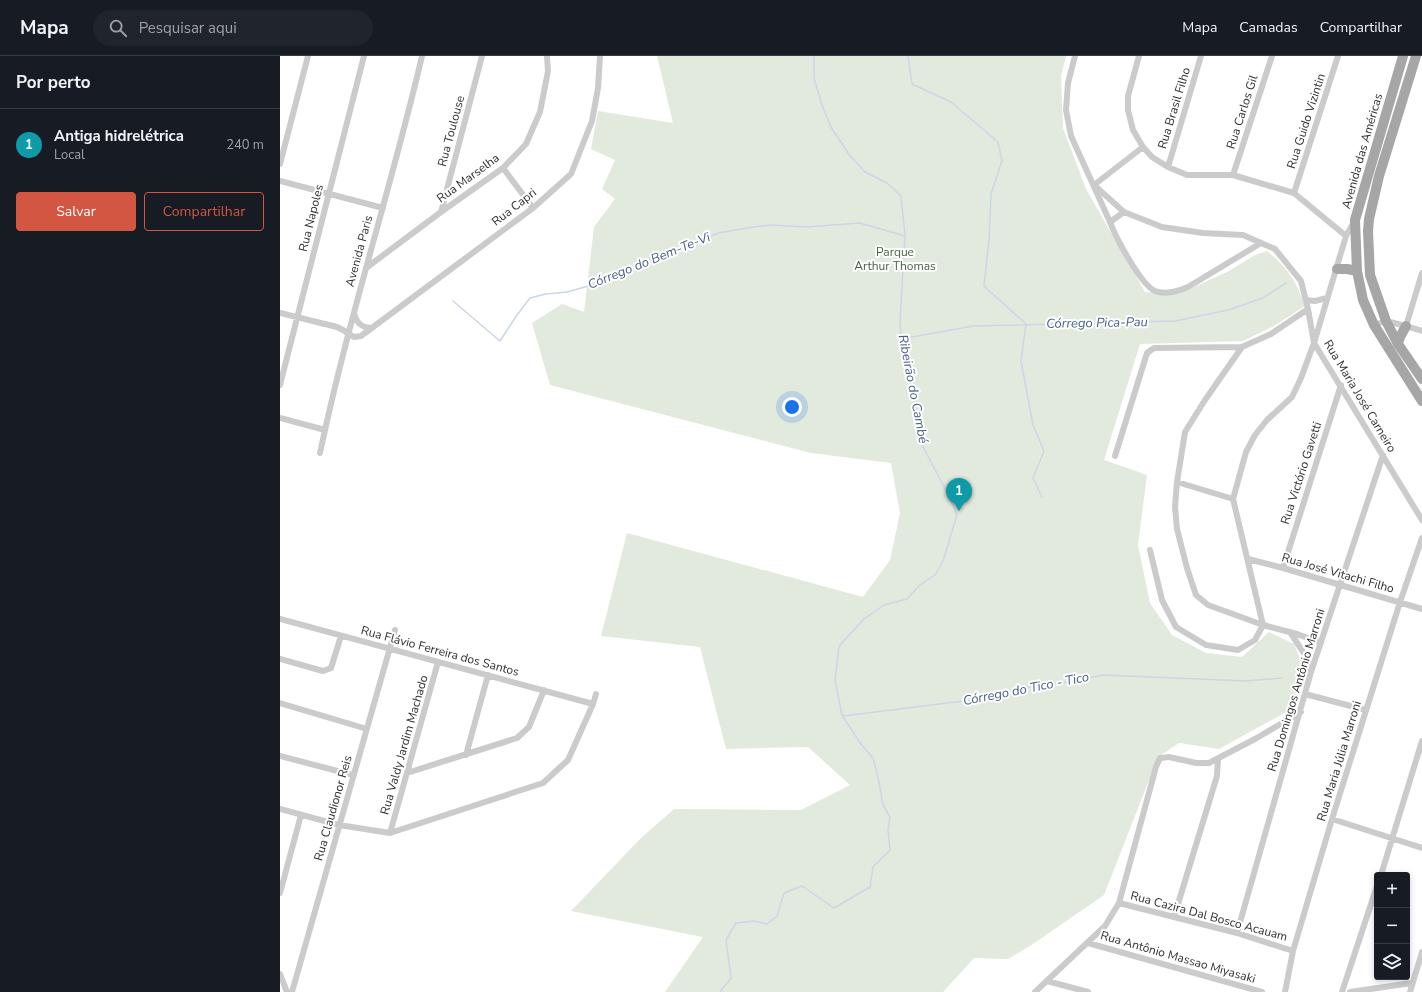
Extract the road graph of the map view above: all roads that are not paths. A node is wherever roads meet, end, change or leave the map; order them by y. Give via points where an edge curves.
1 (308, 56) edge
2 (364, 56) edge
3 (422, 56) edge
4 (482, 56) edge
5 (547, 56) edge
6 (600, 56) edge
7 (1075, 56) edge
8 (1139, 56) edge
9 (1201, 56) edge
10 (1272, 56) edge
11 (1338, 56) edge
12 (1403, 56) edge
13 (1416, 56) edge
14 (1143, 147) junction
15 (280, 164) edge
16 (1168, 167) junction
17 (503, 168) junction
18 (1234, 175) junction
19 (280, 181) edge
20 (1094, 185) junction
21 (329, 193) junction
22 (1294, 193) junction
23 (383, 208) junction
24 (533, 208) junction
25 (441, 212) junction
26 (1124, 212) junction
27 (1355, 220) junction
28 (1110, 222) junction
29 (1346, 236) junction
30 (1261, 243) junction
31 (366, 268) junction
32 (1337, 269) junction
33 (1357, 272) junction
34 (1422, 273) edge
35 (1327, 298) junction
36 (1306, 300) junction
37 (1308, 309) junction
38 (280, 312) edge
39 (354, 312) junction
40 (298, 317) junction
41 (1386, 321) junction
42 (1374, 325) junction
43 (1406, 326) junction
44 (372, 328) junction
45 (1422, 331) edge
46 (348, 333) junction
47 (1314, 343) junction
48 (1398, 344) junction
49 (1242, 347) junction
50 (1422, 379) edge
51 (280, 385) edge
52 (1341, 385) junction
53 (1422, 402) edge
54 (280, 418) edge
55 (325, 430) junction
56 (320, 453) dead end
57 (1383, 455) junction
58 (1115, 456) dead end
59 (1177, 482) junction
60 (1233, 499) junction
61 (1422, 520) edge
62 (1422, 538) edge
63 (1150, 550) dead end
64 (1248, 559) junction
65 (1282, 568) junction
66 (1340, 585) junction
67 (1400, 602) junction
68 (1422, 609) edge
69 (280, 619) edge
70 (1263, 625) junction
71 (395, 630) dead end
72 (1290, 632) junction
73 (341, 636) junction
74 (1321, 643) junction
75 (389, 649) junction
76 (280, 659) edge
77 (438, 662) junction
78 (1311, 672) junction
79 (488, 675) junction
80 (544, 690) junction
81 (596, 694) dead end
82 (1306, 694) junction
83 (280, 703) edge
84 (594, 704) junction
85 (1366, 710) junction
86 (1300, 712) junction
87 (367, 728) junction
88 (1422, 741) edge
89 (466, 755) junction
90 (280, 756) edge
91 (1218, 759) junction
92 (407, 773) junction
93 (353, 775) junction
94 (280, 809) edge
95 (302, 815) junction
96 (1332, 819) junction
97 (339, 825) junction
98 (390, 833) junction
99 (1392, 839) junction
100 (1422, 848) edge
101 (1381, 872) edge
102 (280, 892) edge
103 (1374, 895) edge
104 (1119, 903) junction
105 (1174, 917) junction
106 (1237, 933) junction
107 (1088, 943) junction
108 (1293, 951) junction
109 (1422, 952) edge
110 (280, 974) edge
111 (1047, 981) junction
112 (1412, 983) junction
113 (286, 992) edge
114 (292, 992) edge
115 (1035, 992) edge
116 (1088, 992) edge
117 (1262, 992) edge
118 (1285, 992) edge
119 (1342, 992) edge
120 (1350, 992) edge
121 (1410, 992) edge

1 - 15 street
2 - 21 street, Rua Napoles
3 - 23 street, Avenida Paris
4 - 25 street, Rua Toulouse
5 - 17 street, Rua Marselha via 548,71 540,112 526,144
6 - 24 street, Rua Capri via 592,121 570,174
7 - 20 street via 1068,83 1066,110 1071,136
8 - 14 street via 1131,80 1128,110 1133,130
9 - 16 street, Rua Brasil Filho
10 - 18 street, Rua Carlos Gil
11 - 22 street, Rua Guido Vizintin
12 - 27 main road, Avenida das Américas
13 - 41 main road, Avenida das Américas via 1379,176 1369,218 1370,275
14 - 16 street via 1152,157
14 - 20 street
16 - 18 street via 1187,175
17 - 24 street
17 - 25 street, Rua Marselha
18 - 22 street
19 - 21 street
20 - 26 street
20 - 28 street
21 - 23 street
21 - 40 street, Rua Napoles
22 - 29 street
23 - 31 street, Avenida Paris
24 - 44 street, Rua Capri
25 - 31 street, Rua Marselha
26 - 28 street
26 - 30 street, Rua Maria José Carneiro via 1162,227 1244,235
27 - 29 street
27 - 33 main road, Avenida das Américas
28 - 30 street via 1128,257 1147,285 1157,292 1188,287
29 - 32 street
30 - 36 street, Rua Maria José Carneiro via 1275,249 1301,281
31 - 39 street, Avenida Paris
32 - 33 main road
32 - 35 street
33 - 42 main road, Avenida das Américas via 1363,300
34 - 43 street
35 - 36 street
35 - 47 street
36 - 37 street, Rua Maria José Carneiro
37 - 47 street, Rua Maria José Carneiro
37 - 49 street via 1271,334
38 - 40 street, Rua Capri
39 - 44 street via 358,324
39 - 46 street, Avenida Paris
40 - 46 street, Rua Capri via 336,327
40 - 51 street, Rua Napoles
41 - 42 street
41 - 43 street
41 - 48 main road, Avenida das Américas
42 - 53 main road, Avenida das Américas
43 - 45 street
43 - 48 main road
44 - 46 street, Rua Capri via 357,338
46 - 55 street, Avenida Paris
47 - 52 street, Rua Maria José Carneiro
47 - 60 street via 1292,396 1267,420 1246,452
48 - 50 main road, Avenida das Américas
49 - 58 street via 1154,348 1147,353
49 - 59 street via 1185,432
52 - 57 street, Rua Maria José Carneiro
52 - 65 street, Rua Victório Gavetti
54 - 55 street
55 - 56 street, Avenida Paris
57 - 61 street, Rua Maria José Carneiro
57 - 66 street, Rua Domingos Antônio Marroni
59 - 60 street
59 - 70 street via 1177,529 1196,594 1208,605
60 - 64 street
62 - 67 street, Rua Maria Júlia Marroni
63 - 70 street via 1162,600 1176,627 1206,645 1238,650 1255,640
64 - 65 street, Rua José Vitachi Filho
64 - 70 street
65 - 66 street, Rua José Vitachi Filho
66 - 67 street, Rua José Vitachi Filho
66 - 74 street, Rua Domingos Antônio Marroni
67 - 68 street, Rua José Vitachi Filho
67 - 85 street, Rua Maria Júlia Marroni
69 - 73 street, Rua Flávio Ferreira dos Santos
70 - 72 street
71 - 75 street, Rua Claudionor Reis
72 - 74 street
72 - 78 street via 1306,658
73 - 75 street, Rua Flávio Ferreira dos Santos
73 - 76 street via 331,668 327,671
74 - 78 street, Rua Domingos Antônio Marroni
75 - 77 street, Rua Flávio Ferreira dos Santos
75 - 87 street, Rua Claudionor Reis
77 - 79 street, Rua Flávio Ferreira dos Santos
77 - 92 street, Rua Valdy Jardim Machado
78 - 82 street, Rua Domingos Antônio Marroni
79 - 80 street, Rua Flávio Ferreira dos Santos
79 - 89 street
80 - 84 street, Rua Flávio Ferreira dos Santos
80 - 89 street via 529,727 517,738
81 - 84 street
82 - 85 street
82 - 86 street, Rua Domingos Antônio Marroni
83 - 87 street
84 - 98 street via 568,760 543,783
85 - 96 street, Rua Maria Júlia Marroni
86 - 91 street
86 - 106 street, Rua Domingos Antônio Marroni
87 - 93 street, Rua Claudionor Reis
88 - 99 street
89 - 92 street
90 - 93 street
91 - 104 street via 1206,764 1169,757 1160,758
91 - 105 street via 1217,776
92 - 98 street, Rua Valdy Jardim Machado
93 - 97 street, Rua Claudionor Reis
94 - 95 street
95 - 97 street
95 - 102 street
96 - 99 street
96 - 108 street, Rua Maria Júlia Marroni
97 - 98 street
97 - 114 street, Rua Claudionor Reis
99 - 100 street
99 - 101 street
103 - 119 street
104 - 105 street, Rua Cazira Dal Bosco Acauam
104 - 107 street via 1105,926
105 - 106 street, Rua Cazira Dal Bosco Acauam
106 - 108 street, Rua Cazira Dal Bosco Acauam
107 - 111 street
107 - 117 street, Rua Antônio Massao Miyasaki
108 - 118 street, Rua Maria Júlia Marroni
109 - 112 street
110 - 113 street
111 - 115 street
111 - 116 street
112 - 120 street
112 - 121 street

